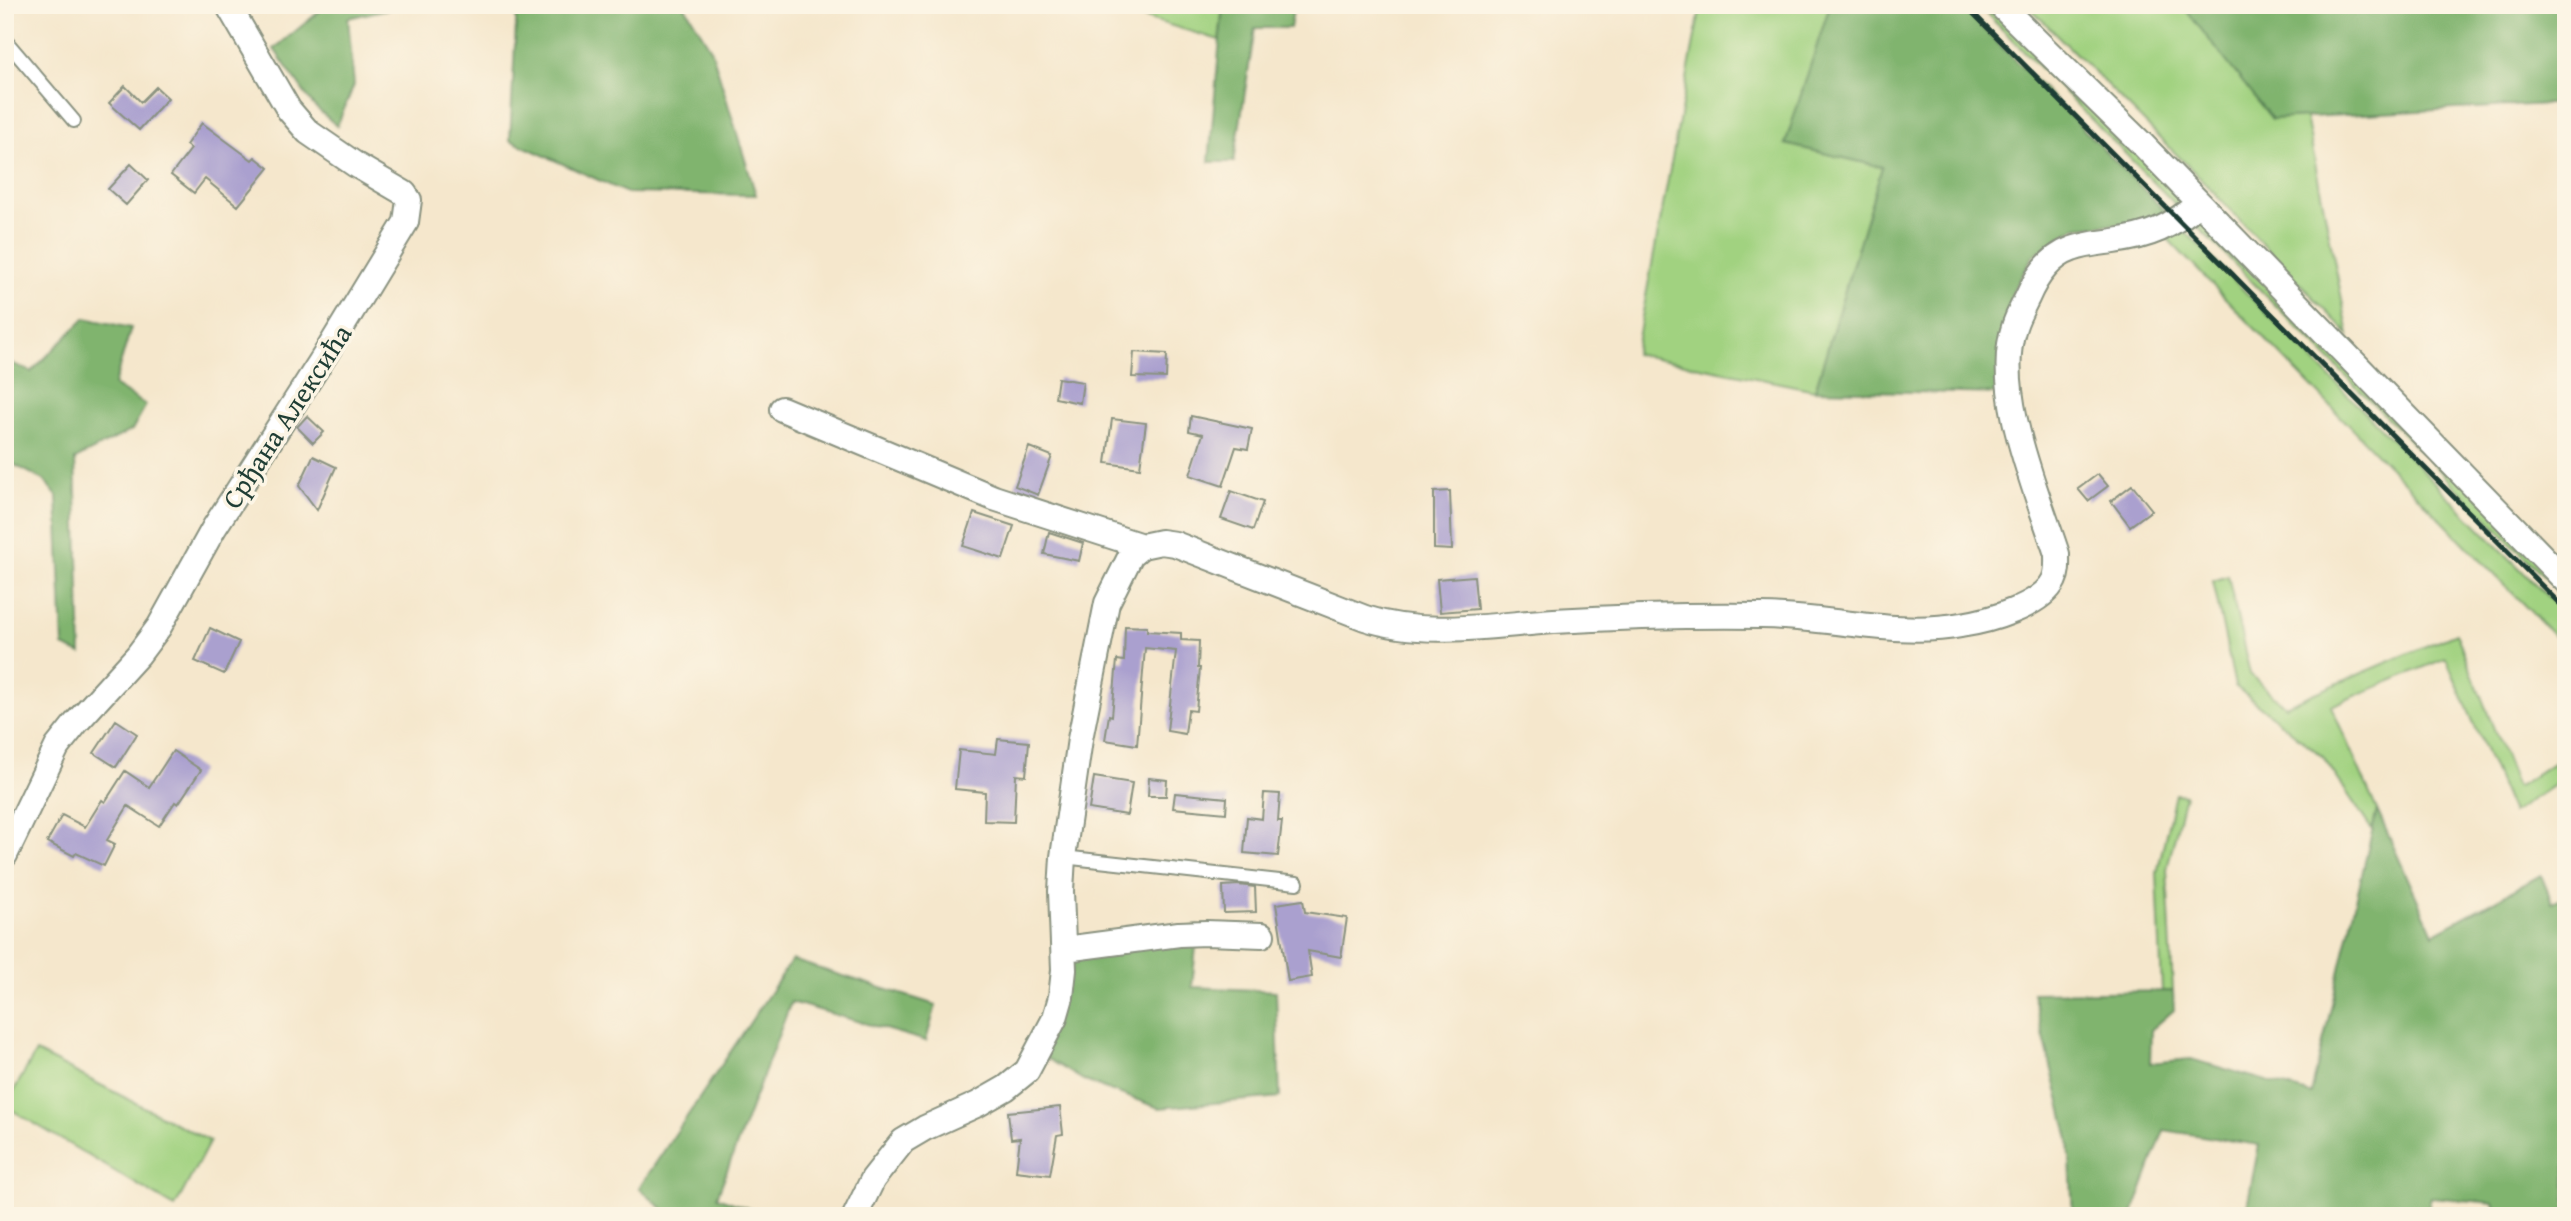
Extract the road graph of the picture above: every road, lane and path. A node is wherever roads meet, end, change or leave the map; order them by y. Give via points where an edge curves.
1 (228, 5) edge
2 (2000, 5) edge
3 (5, 40) edge
4 (74, 121) dead end
5 (2199, 203) junction
6 (782, 409) dead end
7 (1142, 546) junction
8 (2566, 581) edge
9 (5, 855) edge
10 (1063, 858) junction
11 (1297, 883) dead end
12 (1262, 935) dead end
13 (1065, 949) junction
14 (855, 1216) edge

1 - 9 street, Срђана Алексића via 289,110 308,132 404,193 409,200 406,222 214,528 159,627 57,747
2 - 5 street
3 - 4 lane
5 - 7 street via 2158,232 2071,249 2050,260 2033,285 2013,328 2009,382 2017,427 2057,566 2050,587 2039,597 1991,618 1931,628 1752,616 1625,617 1410,629 1365,618 1175,544
5 - 8 street
6 - 7 street via 994,498
7 - 10 street via 1122,569 1107,603 1082,727
10 - 11 lane
10 - 13 street
12 - 13 street via 1179,934
13 - 14 street via 1055,1018 1027,1071 978,1104 903,1141 873,1179

